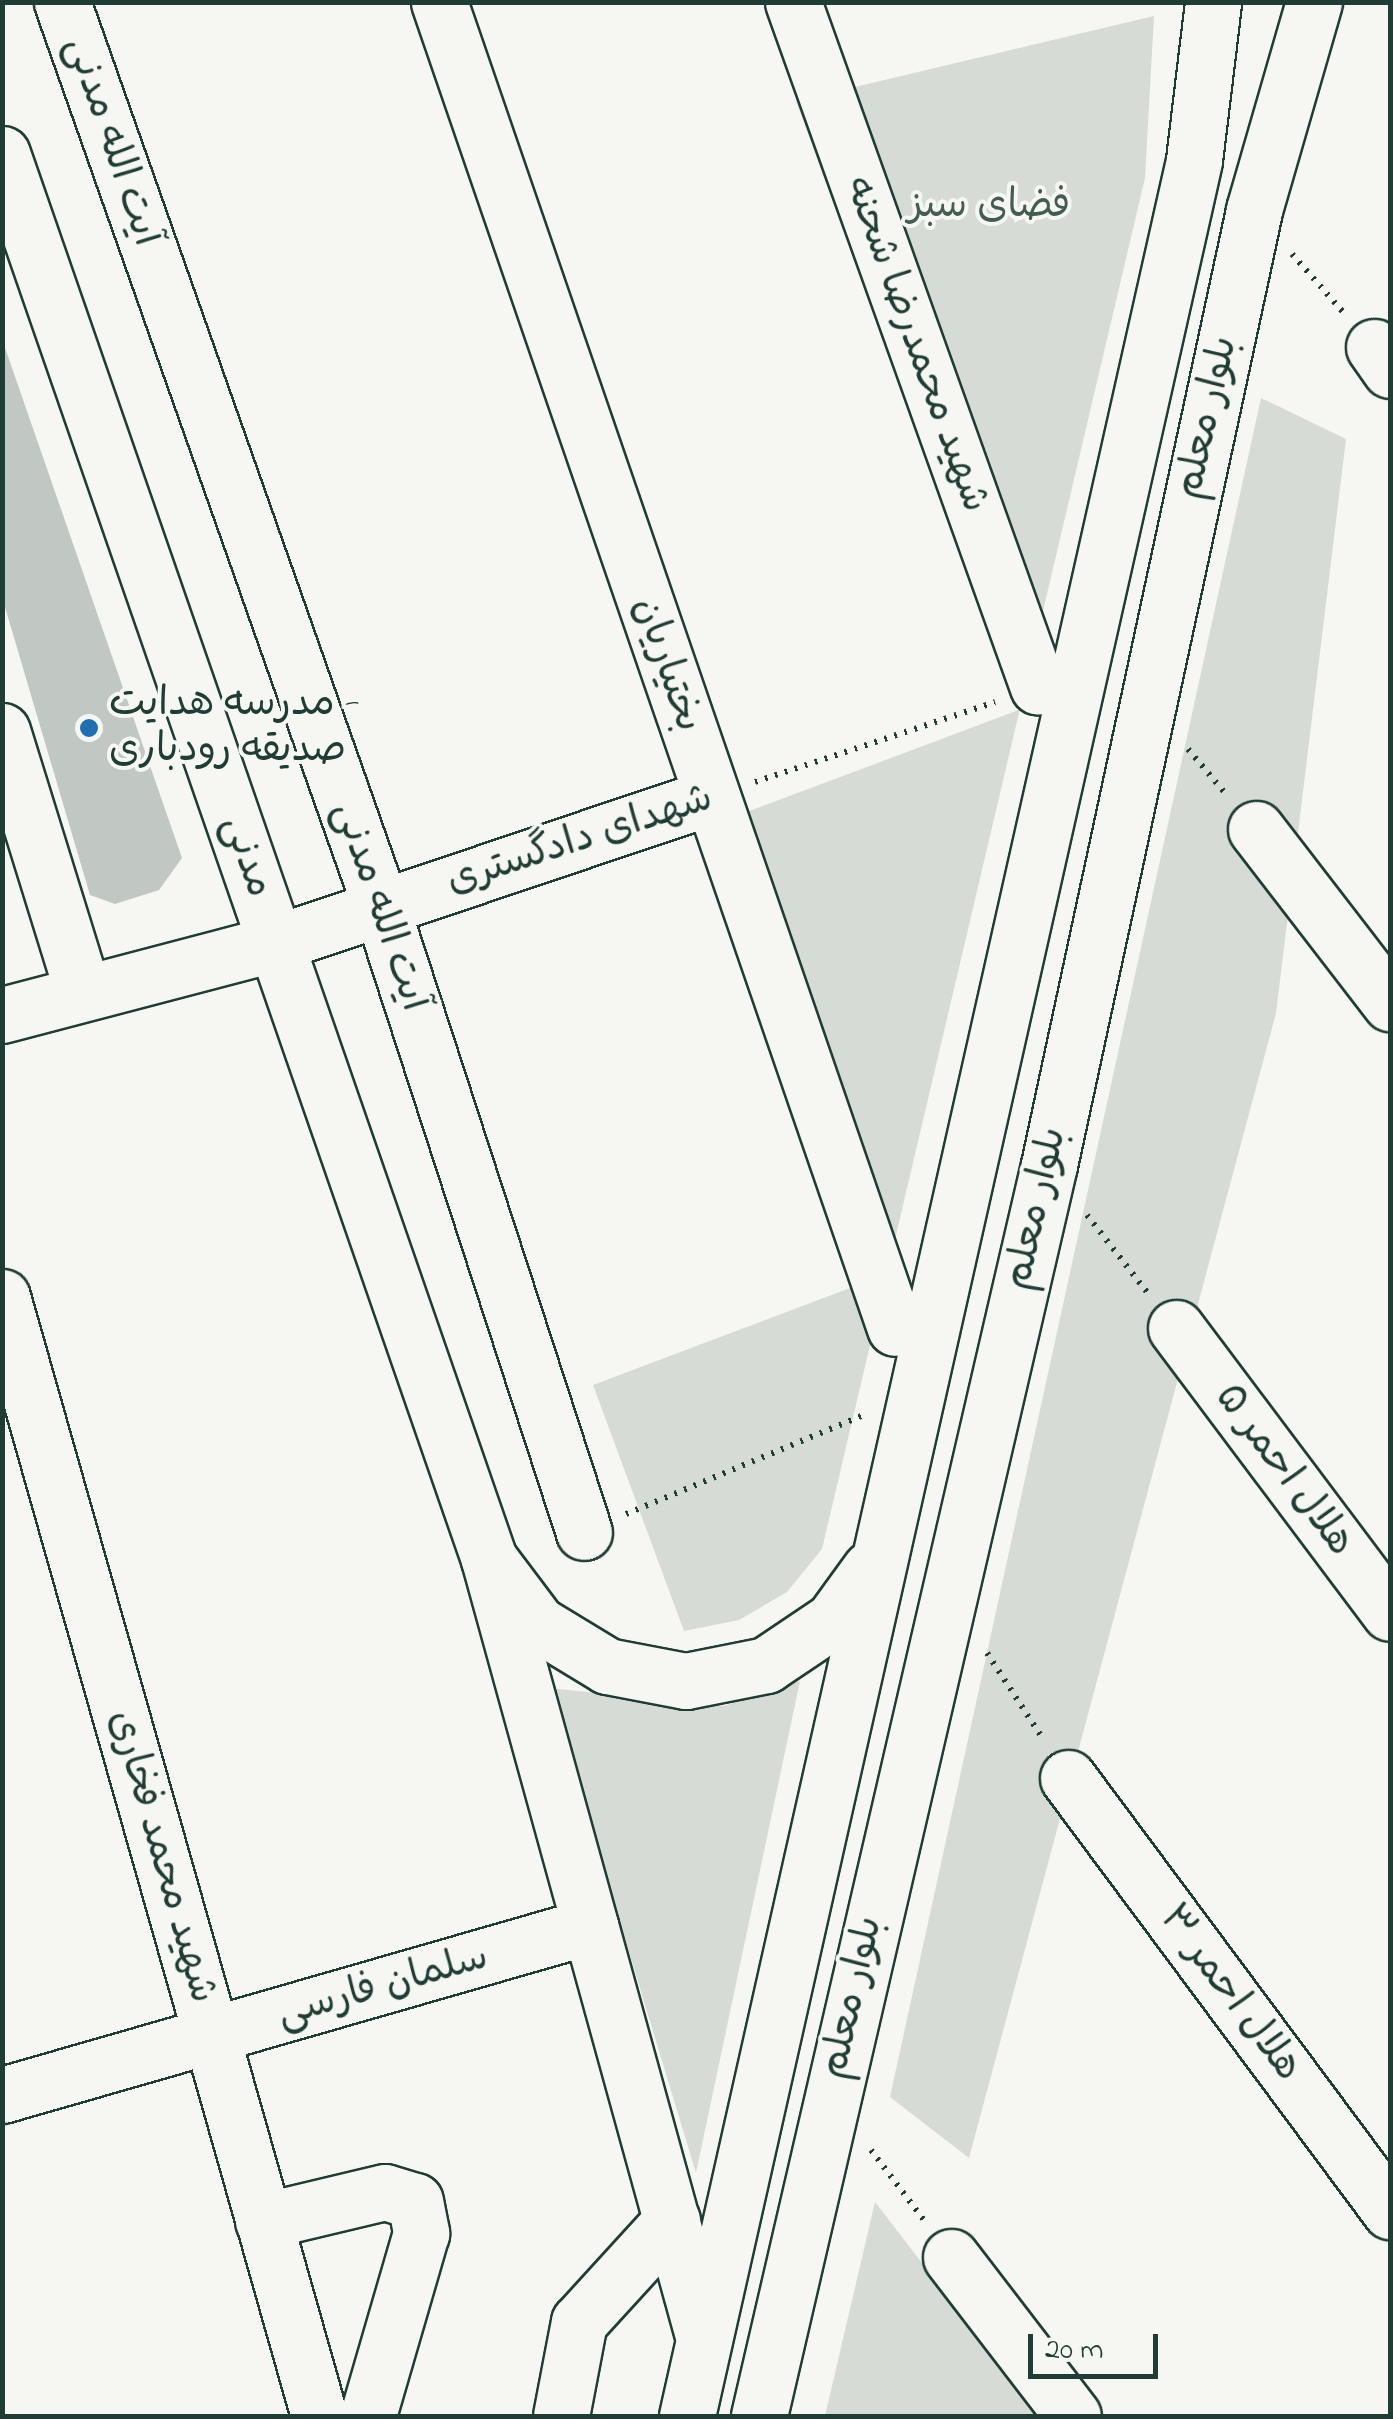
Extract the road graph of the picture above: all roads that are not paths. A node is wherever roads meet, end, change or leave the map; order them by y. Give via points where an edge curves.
1 (62, 2) edge
2 (439, 2) edge
3 (793, 2) edge
4 (1213, 2) edge
5 (1314, 2) edge
6 (2, 154) edge
7 (1038, 687) road end
8 (2, 731) edge
9 (711, 797) junction
10 (1256, 829) road end
11 (382, 907) junction
12 (276, 942) junction
13 (83, 994) junction
14 (1390, 1003) edge
15 (2, 1015) edge
16 (2, 1297) edge
17 (895, 1328) dead end
18 (1176, 1328) road end
19 (584, 1532) road end
20 (880, 1554) junction
21 (489, 1559) junction
22 (1390, 1613) edge
23 (1068, 1778) road end
24 (590, 1926) junction
25 (212, 2037) junction
26 (2, 2095) edge
27 (1390, 2210) edge
28 (672, 2220) junction
29 (263, 2221) junction
30 (951, 2256) road end
31 (704, 2339) junction
32 (320, 2416) edge
33 (368, 2416) edge
34 (562, 2416) edge
35 (687, 2416) edge
36 (759, 2416) edge
37 (1073, 2416) edge

1 - 11 street, آیت الله مدنی
2 - 9 street, بختیاریان
3 - 7 street, شهید محمدرضا شحنه
4 - 20 street, بلوار معلم via 1194,160
5 - 36 street, بلوار معلم via 1254,210 1049,1166 945,1589
6 - 12 street, مدنی
8 - 13 street
9 - 11 street, شهدای دادگستری
9 - 17 street, بختیاریان
10 - 14 street
11 - 12 street, شهدای دادگستری
11 - 19 street, آیت الله مدنی
12 - 13 street, شهدای دادگستری
12 - 21 street, مدنی
13 - 15 street, شهدای دادگستری
16 - 25 street, شهید محمد فخاری
18 - 22 street, هلال احمر ۵
20 - 21 street via 834,1620 766,1665 686,1681 606,1666 538,1624
20 - 31 street, بلوار معلم
21 - 24 street
23 - 27 street, هلال احمر ۳
24 - 25 street, سلمان فارسی
24 - 28 street
25 - 26 street, سلمان فارسی
25 - 29 street, شهید محمد فخاری
28 - 31 street
28 - 34 street via 579,2322
29 - 32 street, شهید محمد فخاری
29 - 33 street via 385,2192 415,2201 421,2233
30 - 37 street
31 - 35 street, بلوار معلم

